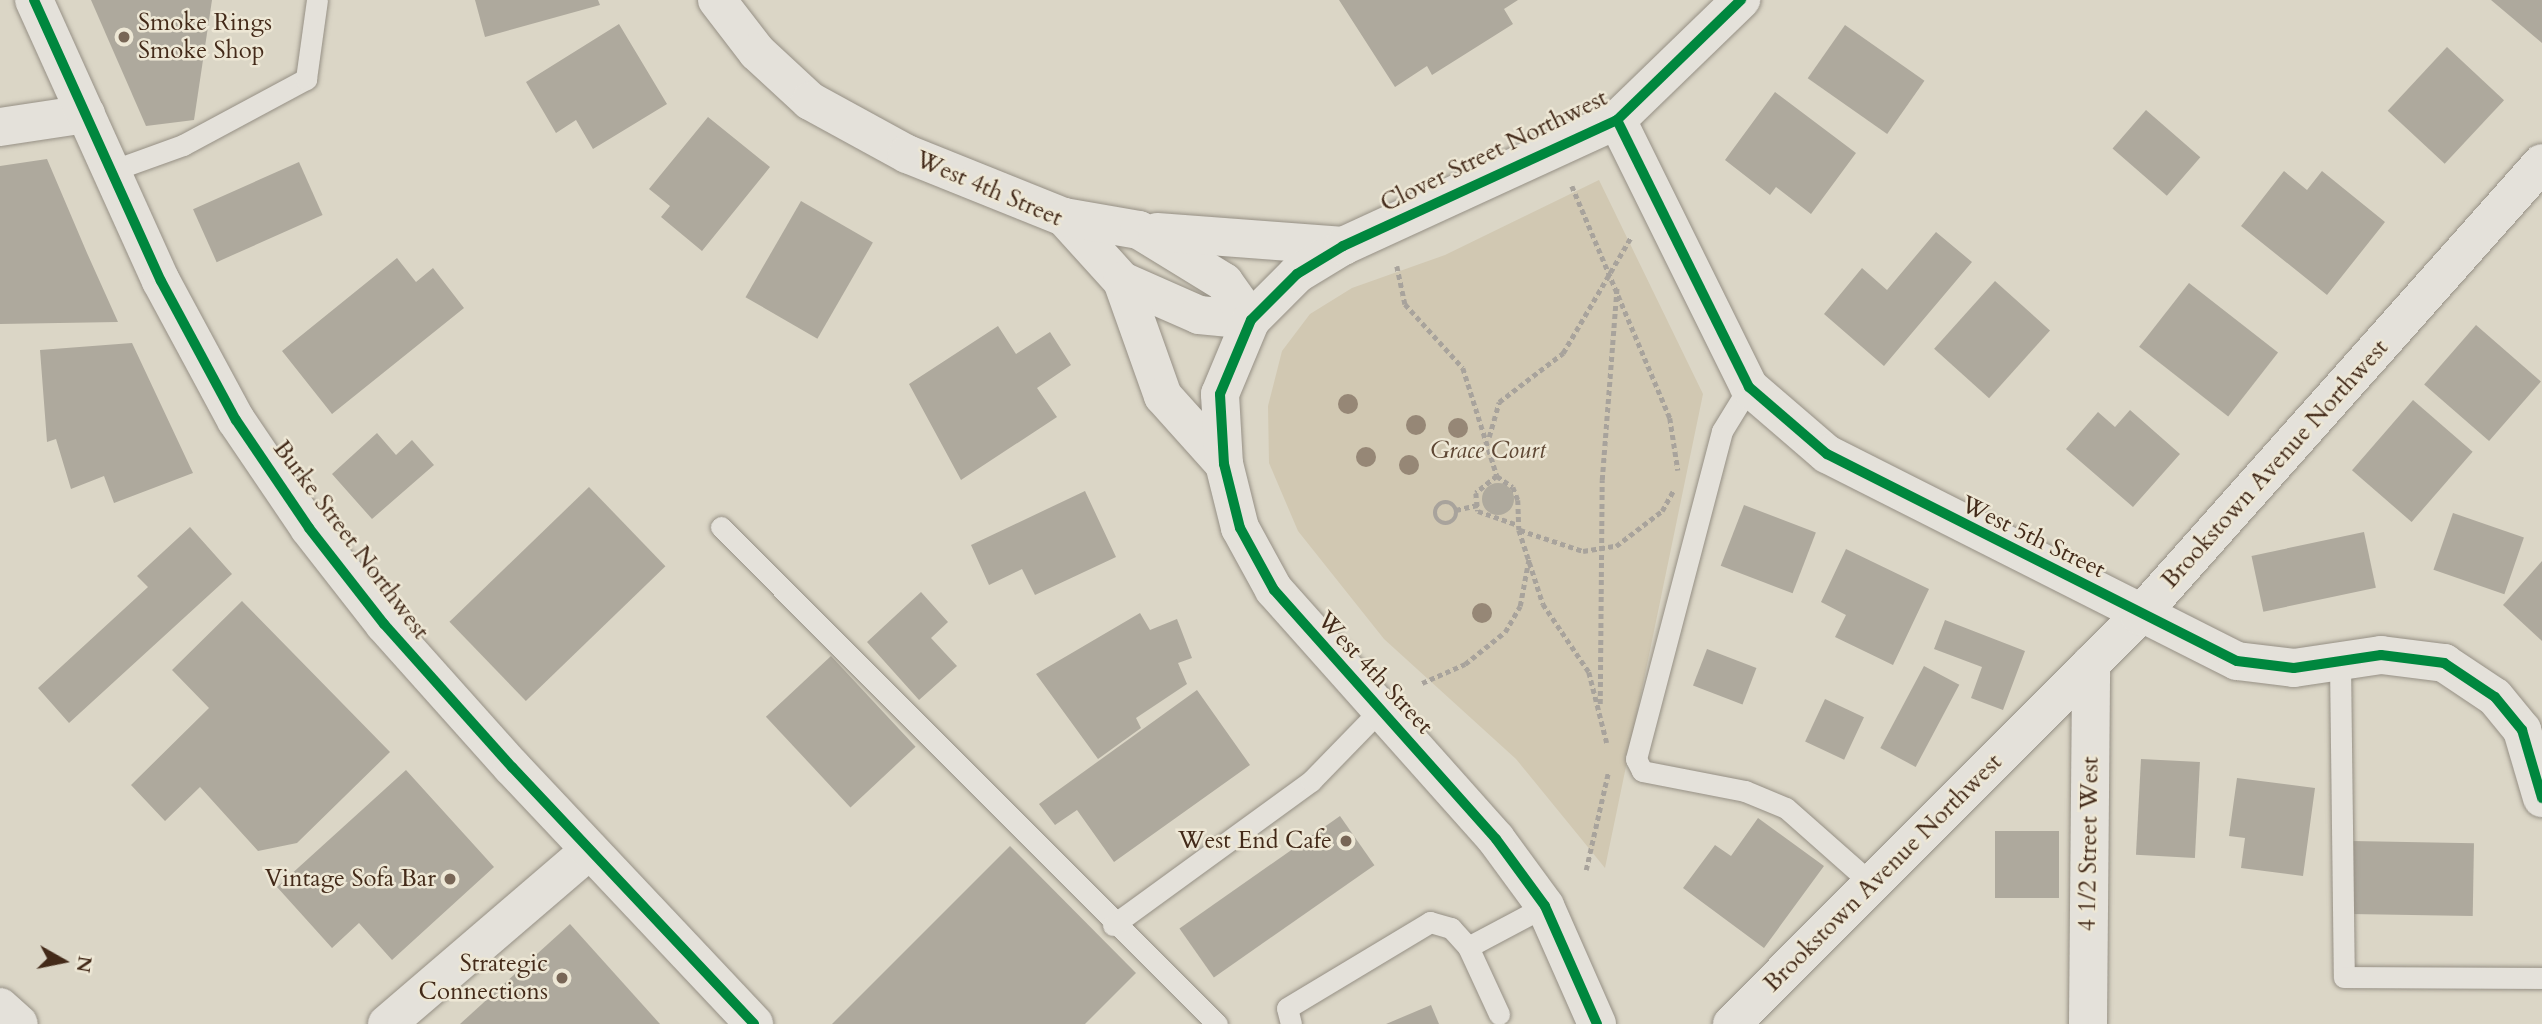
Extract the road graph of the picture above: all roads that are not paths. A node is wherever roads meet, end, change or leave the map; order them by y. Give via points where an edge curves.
1 (34, 0) edge
2 (317, 0) edge
3 (717, 0) edge
4 (1741, 0) edge
5 (86, 114) junction
6 (1617, 120) junction
7 (0, 127) edge
8 (2542, 163) edge
9 (111, 171) junction
10 (1064, 217) junction
11 (1139, 230) junction
12 (1343, 246) junction
13 (1122, 281) junction
14 (1251, 320) junction
15 (1749, 387) junction
16 (1224, 464) junction
17 (720, 527) dead end
18 (2139, 615) junction
19 (2340, 663) junction
20 (2091, 664) junction
21 (1380, 710) junction
22 (2542, 797) edge
23 (587, 852) junction
24 (1872, 884) junction
25 (1545, 906) junction
26 (1113, 925) junction
27 (1468, 947) junction
28 (2542, 978) edge
29 (0, 1007) edge
30 (1499, 1014) dead end
31 (1289, 1016) edge
32 (19, 1024) edge
33 (387, 1024) edge
34 (754, 1024) edge
35 (1217, 1024) edge
36 (1597, 1024) edge
37 (1732, 1024) edge
38 (2088, 1024) edge

1 - 5 street, Burke Street Northwest
2 - 9 lane via 306,79 183,145
3 - 10 street, West 4th Street via 757,52 810,101 907,154
4 - 6 street, Clover Street Northwest
5 - 7 street
5 - 9 street, Burke Street Northwest
6 - 12 street, Clover Street Northwest
6 - 15 street, West 5th Street
8 - 18 street, Brookstown Avenue Northwest
9 - 23 street, Burke Street Northwest via 236,420 309,528 384,624
10 - 11 street
10 - 13 street, West 4th Street
11 - 12 street
11 - 14 street via 1224,282
12 - 14 street, Clover Street Northwest via 1288,282
13 - 14 street, West 4th Street via 1199,315
13 - 16 street via 1163,396
14 - 16 street, West 4th Street via 1220,394
15 - 18 street, West 5th Street via 1827,454 1931,511 2063,571
15 - 24 lane via 1722,431 1636,759 1642,771 1745,791 1786,808
16 - 21 street, West 4th Street via 1240,528 1274,590
17 - 26 lane
18 - 19 street, West 5th Street via 2238,661 2294,668
18 - 20 street, Brookstown Avenue Northwest
19 - 22 street, West 5th Street via 2414,656 2445,663 2522,730
19 - 28 lane via 2344,977
20 - 24 street, Brookstown Avenue Northwest
20 - 38 street, 4 1/2 Street West
21 - 25 street, West 4th Street via 1451,784
21 - 26 lane via 1311,781
23 - 33 street
23 - 34 street, Burke Street Northwest
24 - 37 street, Brookstown Avenue Northwest
25 - 27 lane
25 - 36 street, West 4th Street
26 - 35 lane
27 - 30 lane
27 - 31 lane via 1451,928 1430,922
29 - 32 street

